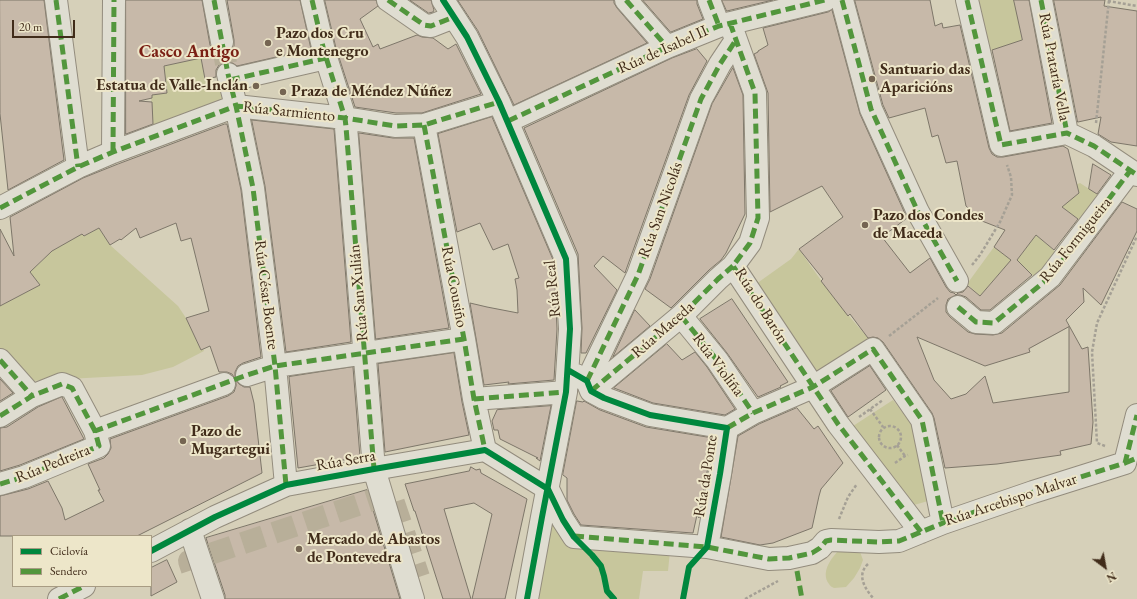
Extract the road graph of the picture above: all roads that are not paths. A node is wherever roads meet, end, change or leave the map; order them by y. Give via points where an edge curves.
1 (56, 0) edge
2 (114, 0) edge
3 (214, 0) edge
4 (312, 0) edge
5 (388, 0) edge
6 (626, 0) edge
7 (709, 0) edge
8 (825, 0) edge
9 (842, 0) edge
10 (967, 0) edge
11 (1042, 0) edge
12 (448, 9) edge
13 (728, 29) junction
14 (222, 42) tunnel mouth
15 (666, 47) junction
16 (326, 58) junction
17 (499, 102) junction
18 (236, 106) junction
19 (345, 118) junction
20 (508, 122) junction
21 (424, 125) junction
22 (1067, 133) junction
23 (113, 152) junction
24 (78, 167) junction
25 (1134, 173) edge
26 (0, 204) edge
27 (0, 208) edge
28 (732, 266) junction
29 (957, 282) dead end
30 (958, 307) dead end
31 (681, 316) junction
32 (464, 339) junction
33 (364, 353) junction
34 (0, 360) edge
35 (275, 366) junction
36 (568, 370) junction
37 (246, 374) dead end
38 (224, 384) dead end
39 (589, 386) junction
40 (813, 387) junction
41 (566, 392) junction
42 (32, 396) junction
43 (474, 399) junction
44 (753, 413) junction
45 (1137, 415) edge
46 (0, 416) edge
47 (727, 428) junction
48 (96, 435) junction
49 (485, 450) junction
50 (1131, 460) edge
51 (374, 469) junction
52 (0, 484) edge
53 (286, 485) junction
54 (548, 489) junction
55 (943, 522) junction
56 (190, 530) junction
57 (921, 532) junction
58 (707, 548) junction
59 (152, 550) edge
60 (193, 572) dead end
61 (419, 576) tunnel mouth
62 (82, 587) edge
63 (59, 599) edge
64 (202, 599) edge
65 (213, 599) edge
66 (413, 599) edge
67 (426, 599) edge
68 (527, 599) edge

1 - 24 street
2 - 23 street
3 - 14 street
4 - 16 street, Rúa San Xulián
5 - 12 street via 424,25 431,26
6 - 15 street
7 - 13 street, Rúa do Barón
8 - 13 street, Rúa de Isabel II
9 - 29 street via 871,109 918,212
10 - 22 street via 1001,145
11 - 22 street, Rúa Prataría Vella
12 - 17 street, Rúa Real via 467,37
13 - 15 street, Rúa de Isabel II
13 - 28 street, Rúa do Barón via 755,93 758,218 750,243
13 - 39 street, Rúa San Nicolás via 720,64 700,99 638,275
15 - 20 street, Rúa de Isabel II
16 - 18 street, Rúa César Boente via 229,77
16 - 19 street, Rúa San Xulián
17 - 20 street, Rúa Real
17 - 21 street, Rúa Sarmiento
18 - 19 street, Rúa Sarmiento
18 - 23 street, Rúa Sarmiento
18 - 35 street, Rúa César Boente via 253,188
19 - 21 street, Rúa Sarmiento via 395,126
19 - 33 street, Rúa San Xulián
20 - 36 street, Rúa Real via 566,259 570,329
21 - 32 street, Rúa Cousiño
22 - 25 street via 1094,146
23 - 24 street, Rúa Sarmiento
24 - 27 street, Rúa Sarmiento
25 - 30 street, Rúa Formigueira via 1050,277 994,323 976,322
26 - 27 street
28 - 31 street, Rúa Maceda
28 - 40 street, Rúa do Barón
31 - 39 street, Rúa Maceda
31 - 44 street, Rúa Violiña via 717,360
32 - 33 street
32 - 43 street, Rúa Cousiño
33 - 35 street
33 - 51 street, Rúa San Xulián
34 - 42 street
35 - 37 street
35 - 53 street, Rúa César Boente
36 - 39 street, Rúa da Ponte
36 - 41 street, Rúa Real
38 - 48 street
39 - 47 street, Rúa da Ponte via 604,398 650,414
40 - 44 street
40 - 55 street via 873,349 922,420
40 - 57 street, Rúa do Barón
41 - 43 street
41 - 54 street, Rúa Real
42 - 46 street
42 - 48 street via 62,384 72,388
43 - 49 street, Rúa Cousiño
44 - 47 street
45 - 50 street
47 - 58 street, Rúa da Ponte
48 - 52 street, Rúa Pedreira via 99,446 24,477
49 - 51 street, Rúa Serra
49 - 54 street
50 - 55 street, Rúa Arcebispo Malvar
51 - 53 street, Rúa Serra
51 - 66 street, Rúa San Xulián
53 - 56 street, Rúa Serra
54 - 58 street via 574,537
54 - 68 street, Rúa Real
55 - 57 street, Rúa Arcebispo Malvar
56 - 59 street, Rúa Serra
56 - 65 street
57 - 58 street, Rúa Arcebispo Malvar via 899,541 830,540 812,553 789,558 770,559
60 - 64 street
61 - 67 street
62 - 63 street

